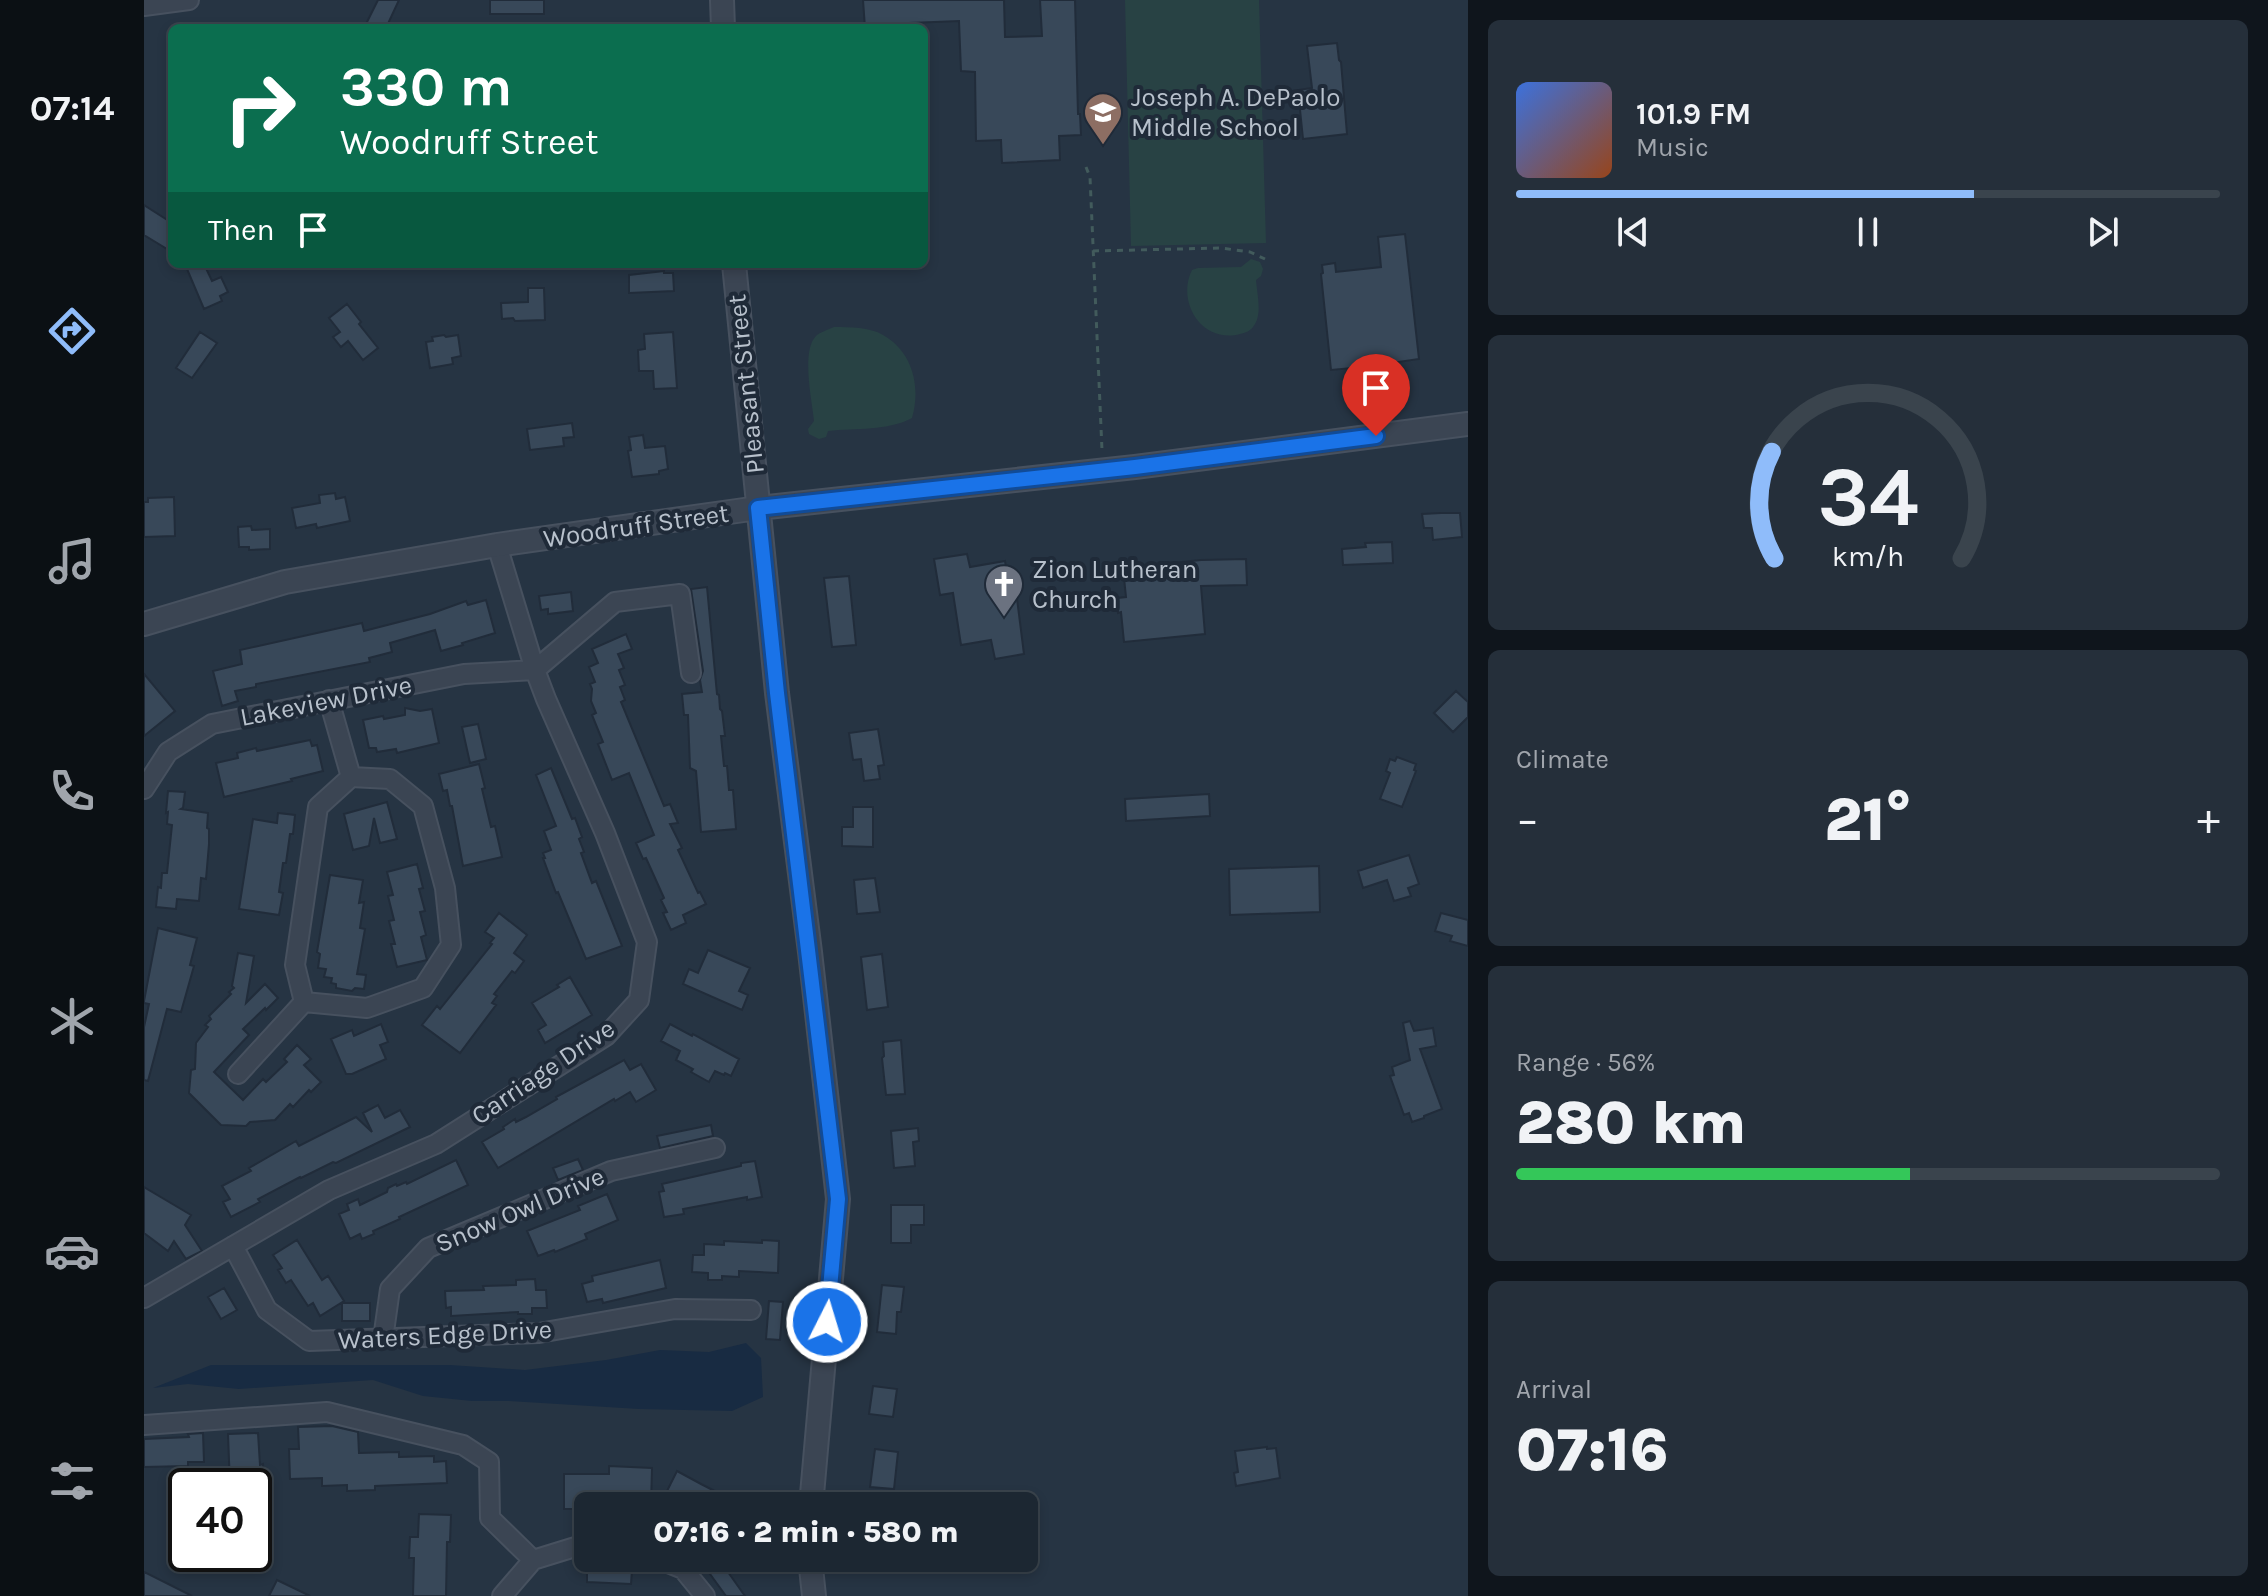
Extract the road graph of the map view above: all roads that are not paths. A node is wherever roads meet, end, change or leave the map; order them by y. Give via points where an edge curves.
1 (189, 0) edge
2 (722, 0) edge
3 (144, 6) edge
4 (723, 24) edge
5 (734, 268) edge
6 (1468, 424) edge
7 (758, 508) junction
8 (497, 545) junction
9 (144, 624) edge
10 (535, 670) junction
11 (691, 673) dead end
12 (329, 700) junction
13 (351, 777) junction
14 (144, 789) edge
15 (304, 1002) junction
16 (238, 1074) dead end
17 (715, 1148) dead end
18 (233, 1246) junction
19 (144, 1298) edge
20 (751, 1310) dead end
21 (383, 1339) junction
22 (144, 1425) edge
23 (812, 1492) edge
24 (574, 1547) edge
25 (533, 1560) junction
26 (685, 1572) edge
27 (811, 1572) edge
28 (502, 1596) edge
29 (705, 1596) edge
30 (814, 1596) edge

1 - 3 street
2 - 4 street
5 - 7 street, Pleasant Street
6 - 7 street, Woodruff Street
7 - 8 street, Woodruff Street
7 - 23 street, Pleasant Street via 838,1199
8 - 9 street, Woodruff Street via 285,582
8 - 10 street, Carriage Drive
10 - 11 street via 615,602 680,594
10 - 12 street, Lakeview Drive via 464,674
10 - 18 street, Carriage Drive via 647,942 639,1000 606,1036 436,1144 329,1190
12 - 13 street
12 - 14 street, Lakeview Drive via 212,724 168,752
13 - 15 street via 318,807 295,965
13 - 15 street via 390,779 423,806 445,888 451,945 423,988 367,1008
15 - 16 street
17 - 21 street, Snow Owl Drive via 611,1171 428,1248 390,1289
18 - 19 street, Carriage Drive
18 - 21 street, Waters Edge Drive via 267,1310 309,1341
20 - 21 street, Waters Edge Drive via 675,1309 539,1333
22 - 25 street via 327,1412 463,1445 489,1462 490,1518
24 - 25 street
25 - 28 street
26 - 29 street
27 - 30 street

